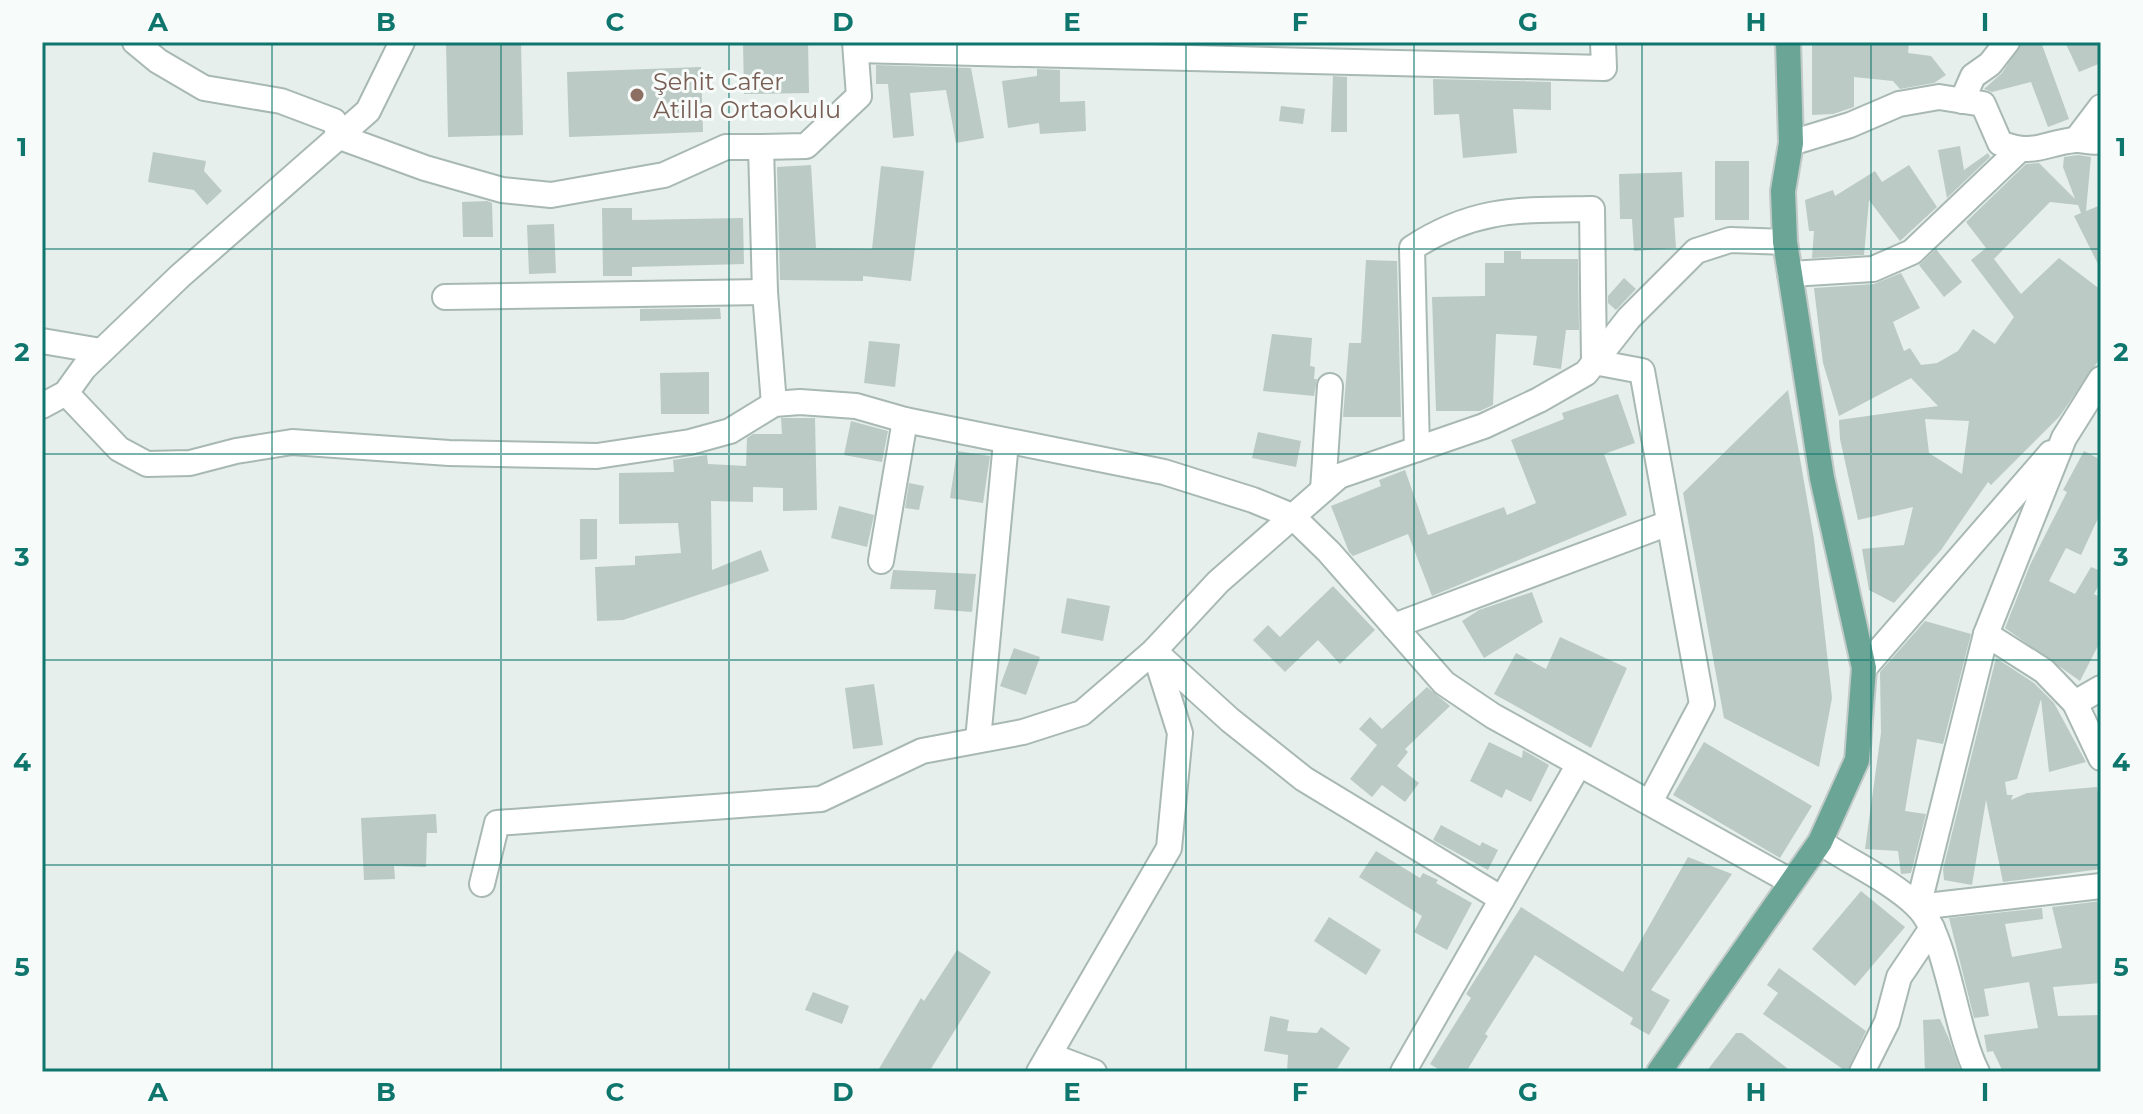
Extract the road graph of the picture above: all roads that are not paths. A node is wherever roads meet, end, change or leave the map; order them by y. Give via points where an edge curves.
1 (135, 42) edge
2 (402, 42) edge
3 (1603, 42) edge
4 (1788, 42) edge
5 (2007, 42) edge
6 (856, 46) edge
7 (1221, 50) edge
8 (1962, 101) junction
9 (2101, 107) edge
10 (340, 137) junction
11 (2076, 140) junction
12 (2101, 141) edge
13 (1791, 143) junction
14 (761, 147) junction
15 (2018, 151) junction
16 (1785, 242) junction
17 (1790, 274) junction
18 (765, 292) junction
19 (445, 297) dead end
20 (42, 341) edge
21 (101, 351) junction
22 (1594, 362) junction
23 (2101, 379) edge
24 (1330, 386) dead end
25 (66, 393) junction
26 (774, 404) junction
27 (42, 406) edge
28 (905, 420) junction
29 (2064, 438) junction
30 (1006, 442) junction
31 (1417, 449) junction
32 (1323, 490) junction
33 (1292, 516) junction
34 (1669, 523) junction
35 (881, 561) dead end
36 (1394, 626) junction
37 (1986, 634) junction
38 (1154, 651) junction
39 (1864, 668) junction
40 (2101, 688) edge
41 (2075, 703) junction
42 (978, 740) junction
43 (2101, 758) edge
44 (1579, 764) junction
45 (1650, 802) junction
46 (1820, 842) junction
47 (1790, 881) junction
48 (482, 884) dead end
49 (2101, 886) edge
50 (1502, 899) junction
51 (1918, 907) junction
52 (1932, 928) junction
53 (1044, 1064) edge
54 (1863, 1071) edge
55 (1094, 1072) edge
56 (1403, 1072) edge
57 (1659, 1072) edge
58 (1977, 1072) edge

1 - 10 street via 204,88 281,101 334,121
2 - 10 street via 368,111
3 - 7 street via 1604,68
4 - 13 main road
5 - 8 street via 1973,76
6 - 7 street
6 - 14 street via 859,96 806,146
8 - 13 street via 1939,97 1899,104
8 - 15 street via 1983,104 2000,143
9 - 11 street
10 - 14 street via 502,190 551,195 664,175 726,147
10 - 21 street
11 - 12 street
11 - 15 street
13 - 16 main road via 1783,191
14 - 18 street
15 - 17 street via 1912,252 1873,269
16 - 17 main road
16 - 22 street via 1730,240 1696,251 1629,318
17 - 39 main road via 1822,478
18 - 19 street
18 - 26 street
20 - 21 street
21 - 25 street
22 - 31 street via 1586,373 1539,400
22 - 31 street via 1592,209 1503,210 1446,226 1412,248
22 - 34 street via 1642,371
23 - 29 street
24 - 32 street
25 - 26 street via 119,449 147,464 190,463 292,442 597,456 730,431
25 - 27 street
26 - 28 street via 856,406
28 - 30 street
28 - 35 street
29 - 37 street
29 - 39 street
30 - 33 street via 1164,472
30 - 42 street
31 - 32 street via 1339,476
32 - 33 street
33 - 36 street
33 - 38 street via 1218,582
34 - 36 street
34 - 45 street via 1702,704
36 - 44 street via 1444,683
37 - 41 street via 2044,671
37 - 51 street
38 - 42 street via 1082,713
38 - 50 street via 1304,779
38 - 53 street via 1180,733 1169,848
39 - 46 main road via 1857,760
40 - 41 street
41 - 43 street
42 - 48 street via 922,751 821,799 497,823
44 - 45 street
44 - 50 street
45 - 47 street
46 - 47 main road
46 - 51 street
47 - 57 main road
49 - 51 street
50 - 56 street
51 - 52 street
52 - 54 street via 1899,977 1887,1022
52 - 58 street
53 - 55 street

